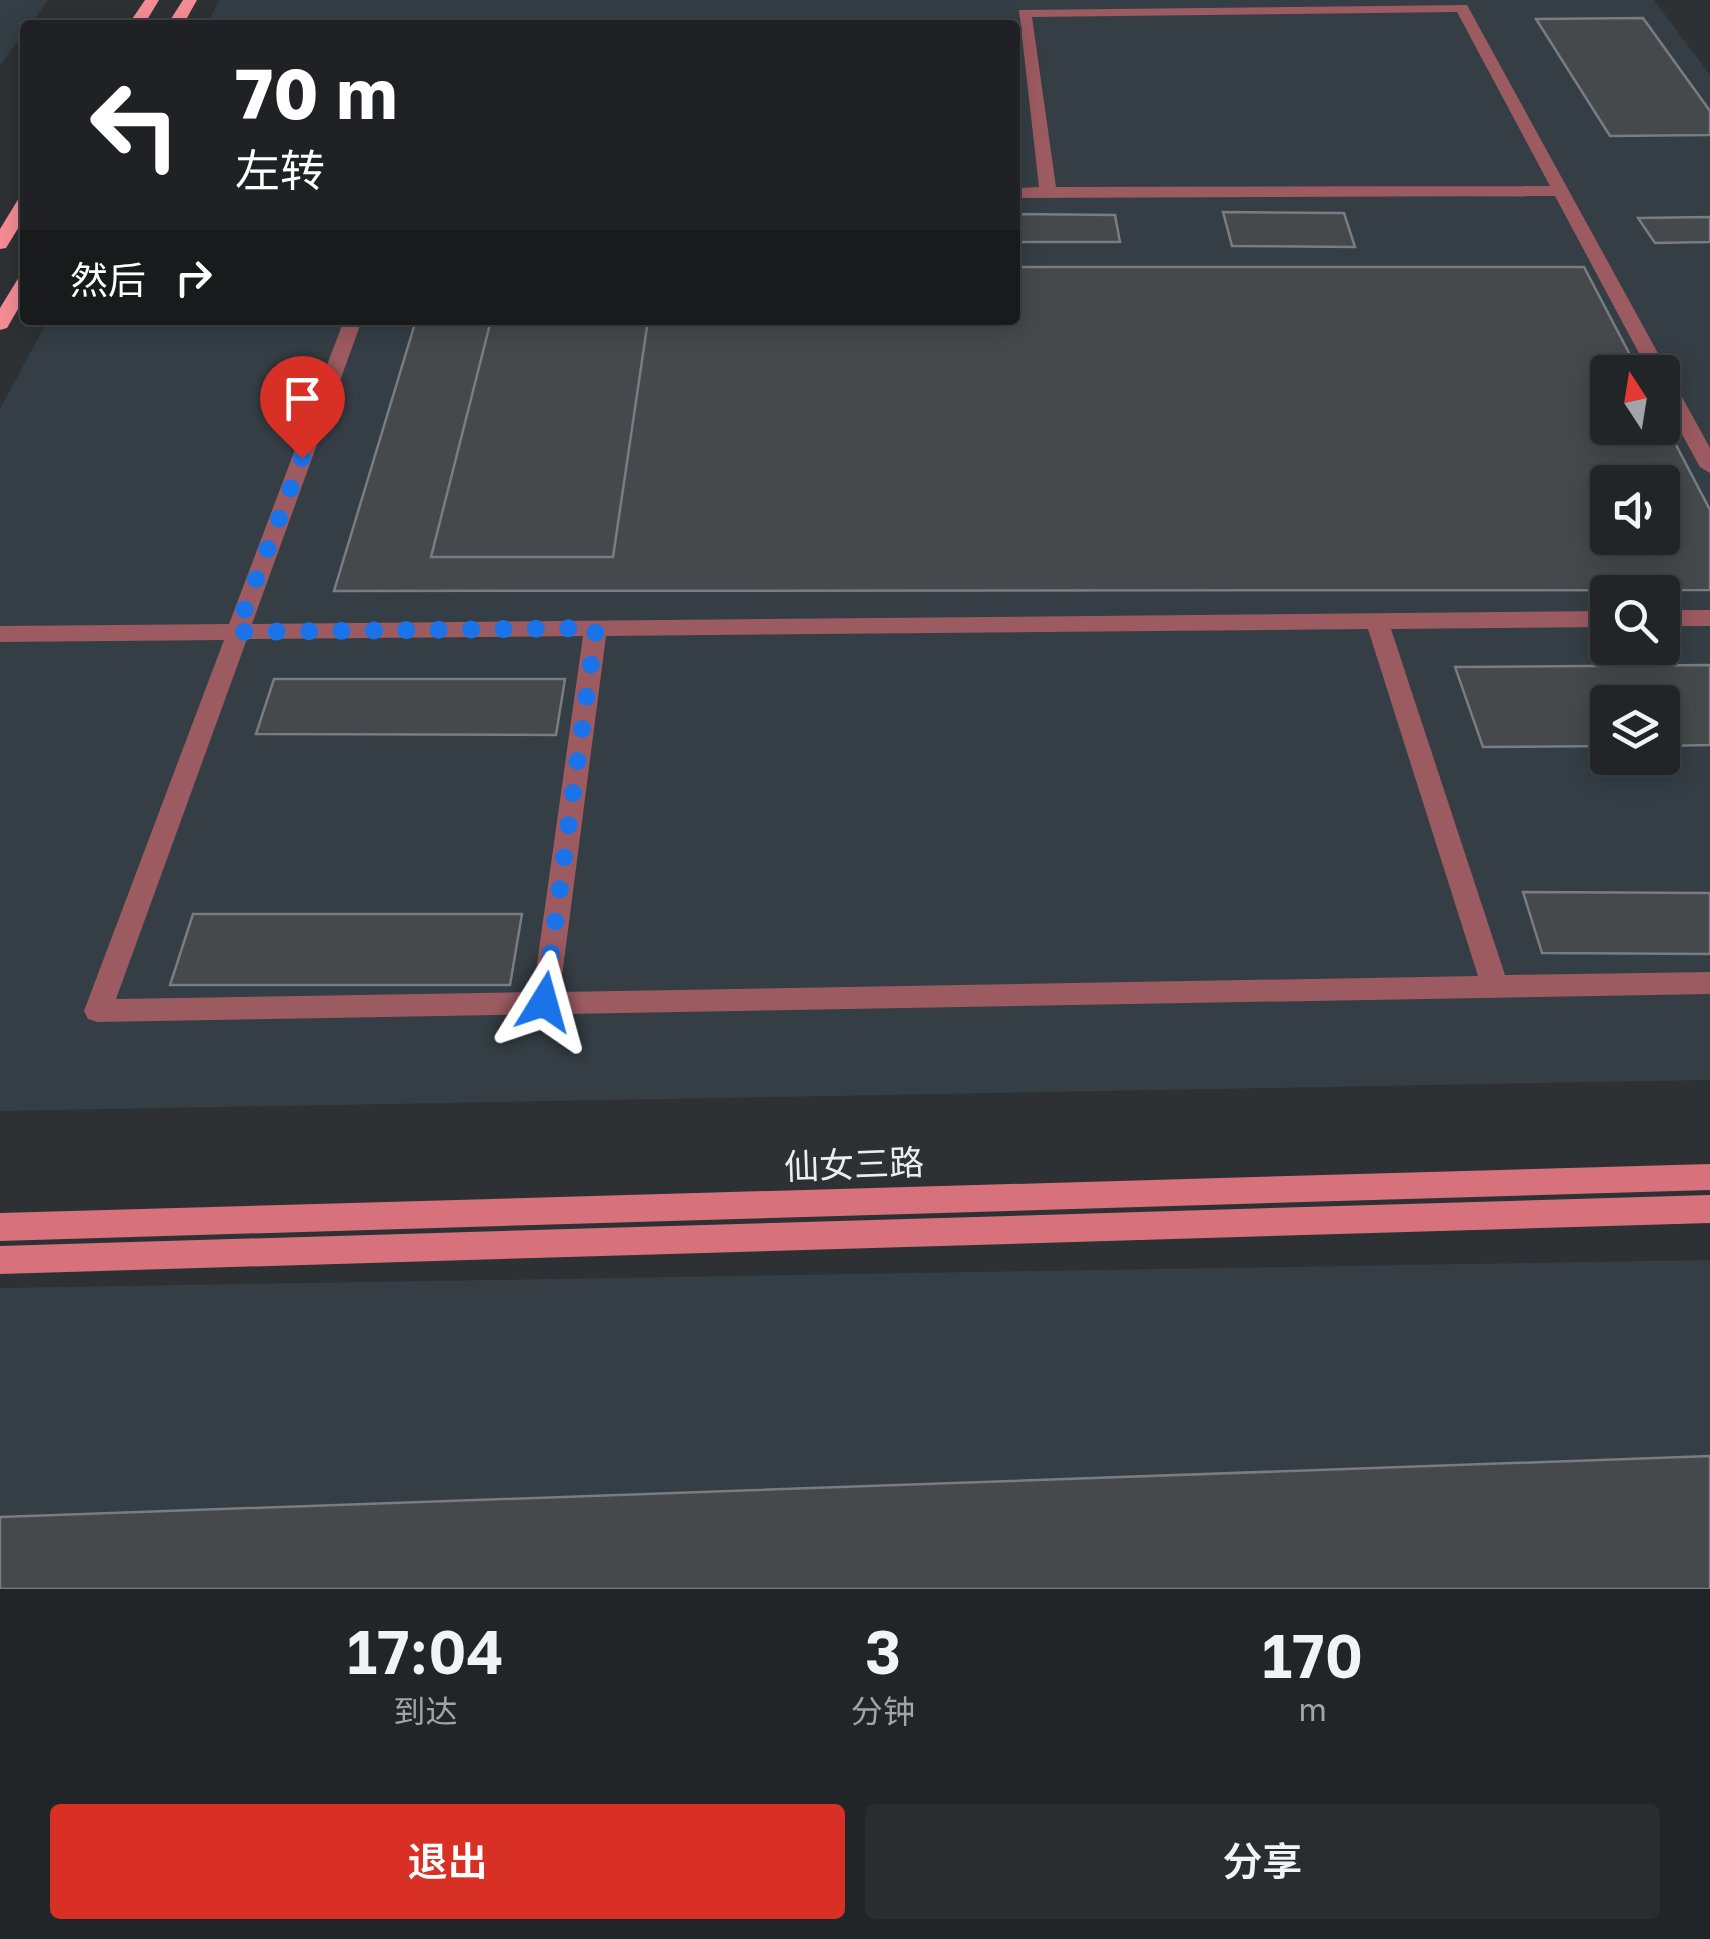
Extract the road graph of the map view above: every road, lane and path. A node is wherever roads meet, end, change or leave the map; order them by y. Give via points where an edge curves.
1 (1561, 191) junction
2 (1048, 192) junction
3 (1020, 193) edge
4 (20, 210) edge
5 (0, 244) edge
6 (20, 290) edge
7 (0, 324) edge
8 (352, 325) edge
9 (1650, 355) edge
10 (1680, 411) edge
11 (1710, 467) edge
12 (1680, 618) edge
13 (1710, 618) edge
14 (1590, 619) edge
15 (1378, 621) junction
16 (596, 628) junction
17 (236, 632) junction
18 (0, 634) edge
19 (1710, 983) edge
20 (1496, 986) junction
21 (544, 1002) junction
22 (1710, 1177) edge
23 (1710, 1209) edge
24 (0, 1227) edge
25 (0, 1260) edge

1 - 2 lane
1 - 2 lane via 1462,8 1442,8 1024,12
1 - 9 lane
2 - 3 lane
4 - 5 main road
6 - 7 main road
8 - 17 lane
10 - 11 lane
12 - 13 lane
14 - 15 lane
15 - 16 lane
15 - 20 lane
16 - 17 lane
16 - 21 lane
17 - 18 lane
17 - 21 lane via 98,1011
19 - 20 lane
20 - 21 lane
22 - 24 street, 仙女三路
23 - 25 street

